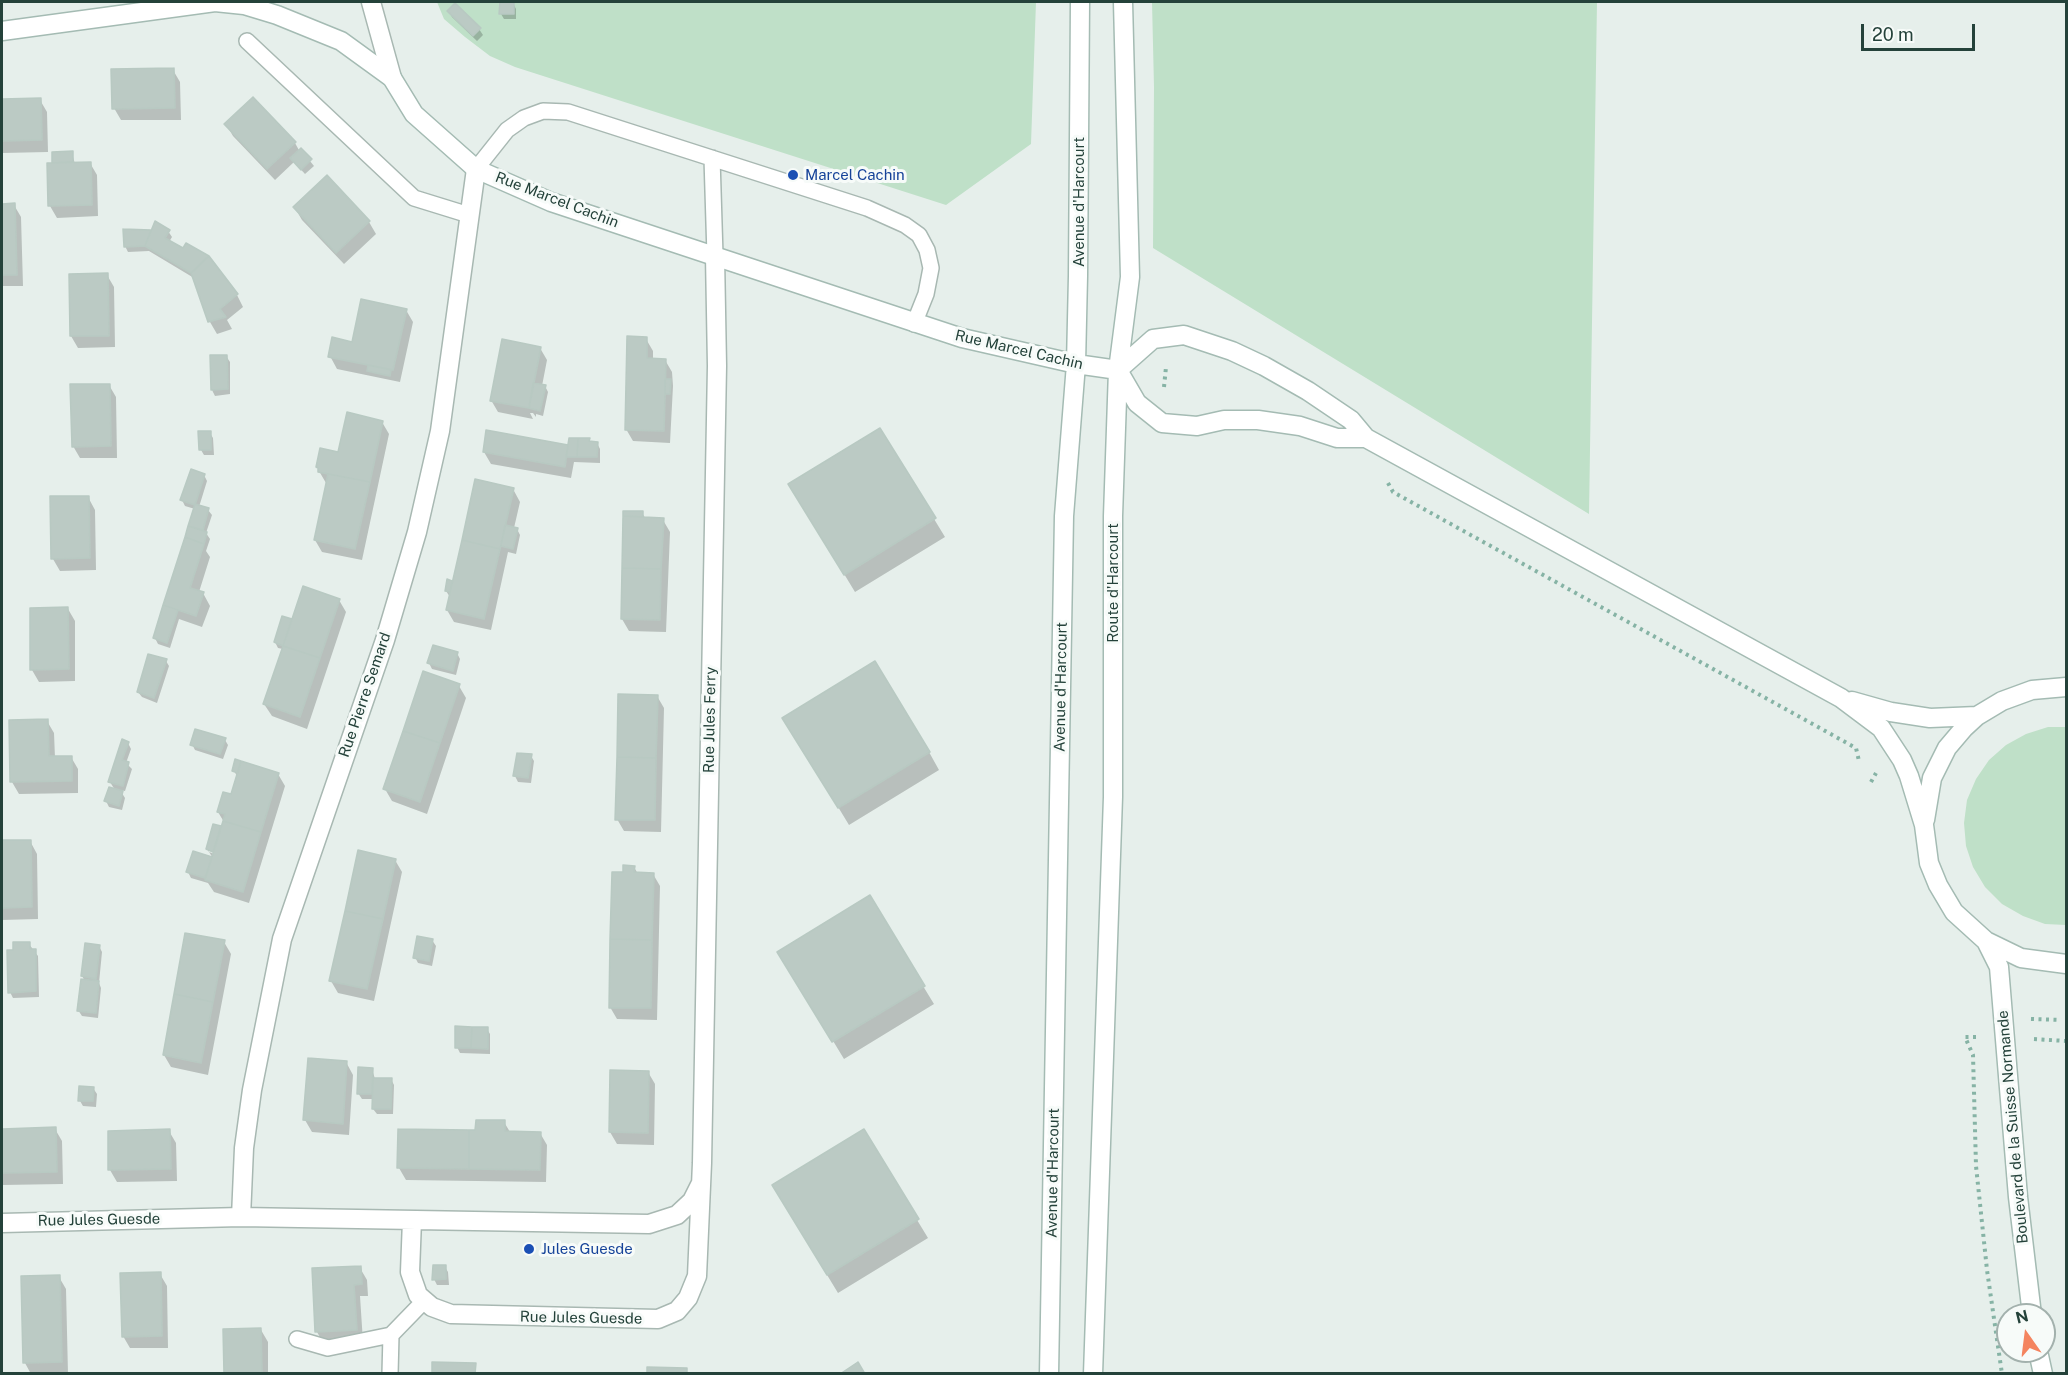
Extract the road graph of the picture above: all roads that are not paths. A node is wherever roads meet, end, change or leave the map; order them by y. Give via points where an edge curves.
1 (371, 2) edge
2 (1080, 2) edge
3 (1123, 2) edge
4 (2, 31) edge
5 (247, 41) dead end
6 (392, 78) junction
7 (712, 158) junction
8 (476, 170) junction
9 (469, 215) junction
10 (715, 256) junction
11 (914, 324) junction
12 (1076, 364) junction
13 (1118, 370) junction
14 (1366, 438) junction
15 (2064, 686) edge
16 (1841, 698) junction
17 (1977, 716) junction
18 (1924, 825) junction
19 (1986, 941) junction
20 (2067, 964) edge
21 (700, 1185) junction
22 (241, 1217) junction
23 (412, 1220) junction
24 (2, 1223) edge
25 (424, 1301) junction
26 (2031, 1303) edge
27 (391, 1335) junction
28 (297, 1339) dead end
29 (390, 1374) edge
30 (1049, 1374) edge
31 (1094, 1374) edge

1 - 6 street
2 - 12 street, Avenue d'Harcourt
3 - 13 street via 1130,277
4 - 6 street, Rue Marcel Cachin via 231,3 277,15 341,41
5 - 9 lane via 414,198
6 - 8 street, Rue Marcel Cachin via 414,114
7 - 8 lane via 568,112 543,111 507,130
7 - 10 lane
7 - 11 lane via 867,208 905,225 919,236 931,268
8 - 9 street, Rue Pierre Semard
8 - 10 street, Rue Marcel Cachin via 551,202
9 - 22 street, Rue Pierre Semard via 440,431 417,532 385,640 282,939 249,1114
10 - 11 street, Rue Marcel Cachin
10 - 21 street, Rue Jules Ferry via 717,378
11 - 12 street, Rue Marcel Cachin
12 - 13 street, Rue Marcel Cachin
12 - 30 street, Avenue d'Harcourt via 1064,516
13 - 14 street via 1137,403 1162,423 1197,426 1224,420 1258,420 1300,426 1337,438
13 - 14 street via 1153,339 1184,335 1264,366 1352,420
13 - 31 street, Route d'Harcourt via 1113,516 1113,797
14 - 16 street
15 - 17 street via 2032,690
16 - 17 street via 1930,718
16 - 18 street via 1881,728 1893,744 1909,776
17 - 18 street via 1947,748 1932,778
18 - 19 street via 1929,863 1938,885 1954,912
19 - 20 street via 2021,958
19 - 26 street, Boulevard de la Suisse Normande via 1999,968
21 - 23 street, Rue Jules Guesde via 677,1215 649,1224
21 - 25 street, Rue Jules Guesde via 697,1276 688,1298 677,1311 658,1319 451,1314
22 - 23 street, Rue Jules Guesde
22 - 24 street, Rue Jules Guesde
23 - 25 street via 410,1272 418,1296
25 - 27 lane
27 - 28 lane via 328,1348
27 - 29 lane

